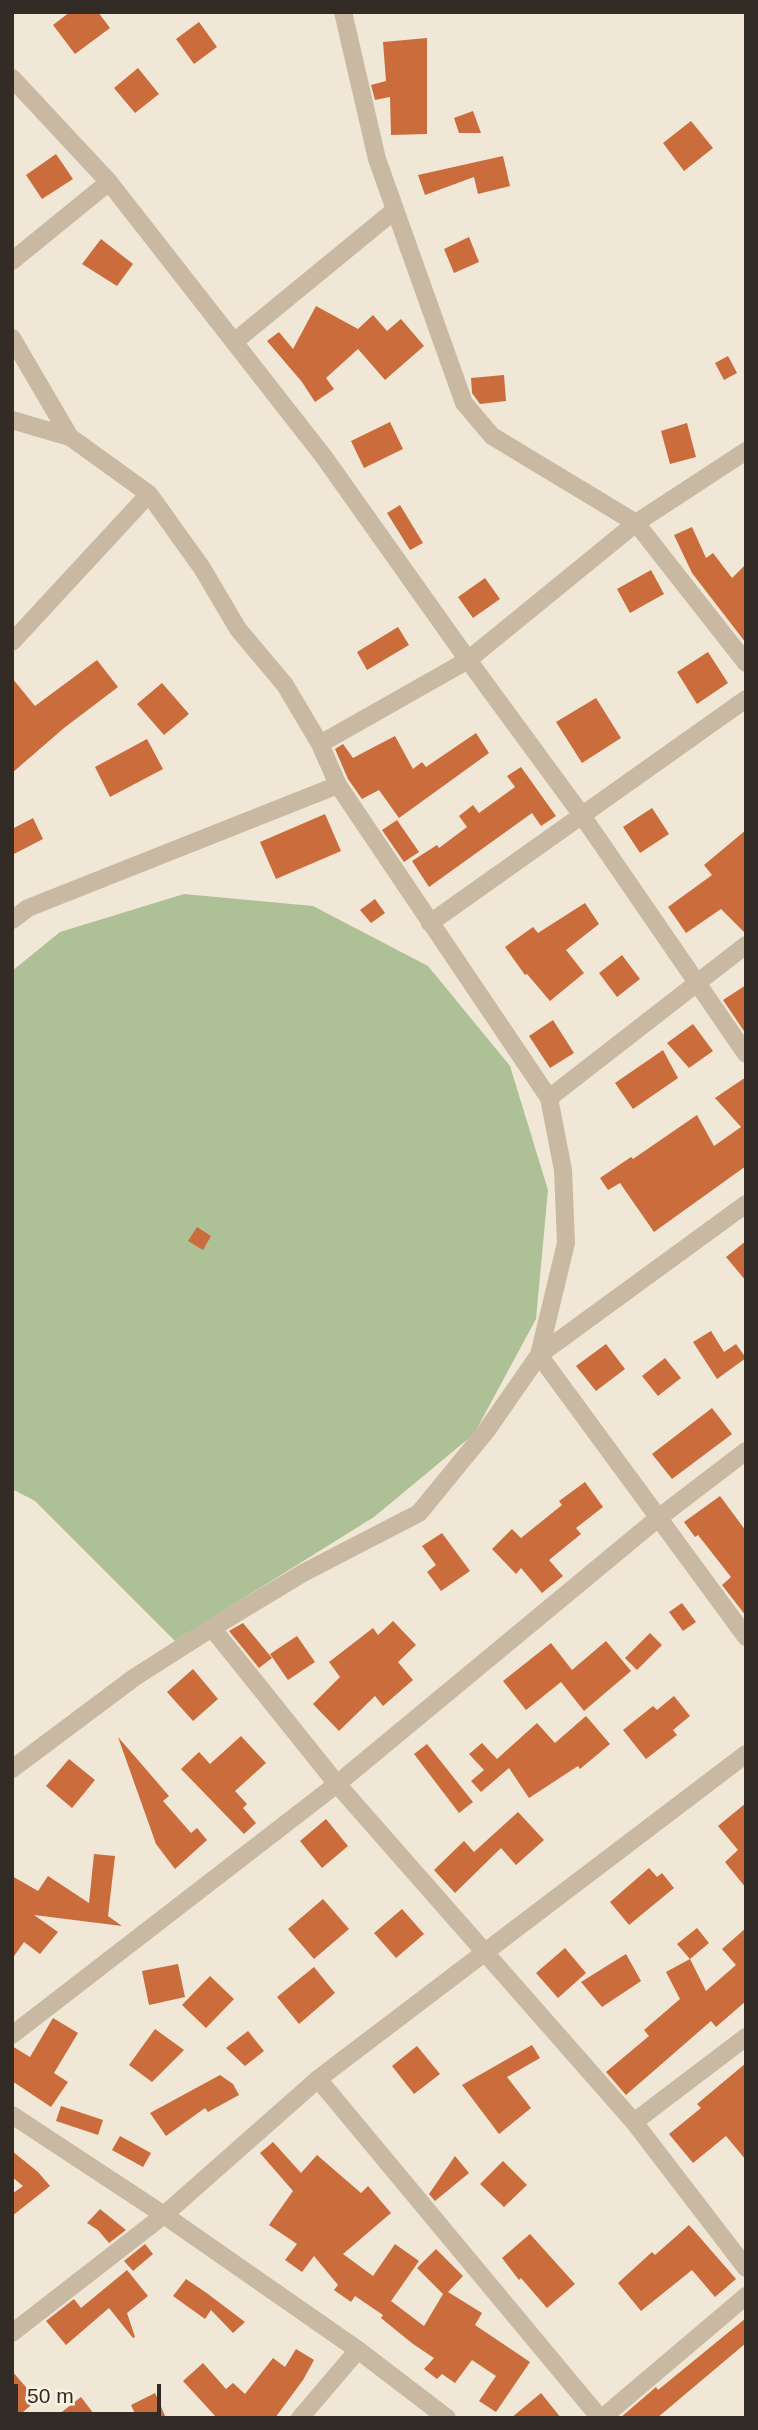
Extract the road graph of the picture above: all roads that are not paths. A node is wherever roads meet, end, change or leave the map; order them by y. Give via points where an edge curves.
1 (343, 12) edge
2 (12, 78) edge
3 (109, 182) junction
4 (395, 210) junction
5 (12, 261) edge
6 (12, 338) edge
7 (234, 342) junction
8 (12, 419) edge
9 (70, 437) junction
10 (746, 451) edge
11 (149, 494) junction
12 (636, 523) junction
13 (12, 642) edge
14 (468, 660) junction
15 (746, 663) edge
16 (746, 699) edge
17 (320, 744) junction
18 (338, 785) junction
19 (582, 814) junction
20 (12, 920) edge
21 (430, 923) junction
22 (746, 945) edge
23 (696, 984) junction
24 (746, 1054) edge
25 (549, 1098) junction
26 (746, 1204) edge
27 (539, 1355) junction
28 (746, 1451) edge
29 (657, 1519) junction
30 (212, 1628) junction
31 (746, 1637) edge
32 (746, 1754) edge
33 (12, 1769) edge
34 (337, 1784) junction
35 (485, 1952) junction
36 (12, 2035) edge
37 (746, 2037) edge
38 (318, 2079) junction
39 (12, 2115) edge
40 (634, 2122) junction
41 (164, 2215) junction
42 (746, 2269) edge
43 (746, 2296) edge
44 (12, 2333) edge
45 (358, 2350) junction
46 (300, 2418) edge
47 (447, 2418) edge
48 (601, 2418) edge

1 - 4 street via 377,159
2 - 3 street
3 - 5 street
3 - 7 street
4 - 7 street
4 - 12 street via 464,403 492,436
6 - 9 street
7 - 14 street via 324,457
8 - 9 street
9 - 11 street
10 - 12 street
11 - 13 street
11 - 17 street via 202,568 238,629 285,685
12 - 14 street
12 - 15 street
14 - 17 street
14 - 19 street
16 - 19 street
17 - 18 street
18 - 20 street via 28,908
18 - 21 street
19 - 21 street
19 - 23 street
21 - 25 street
22 - 23 street
23 - 24 street
23 - 25 street
25 - 27 street via 563,1170 566,1243
26 - 27 street
27 - 29 street
27 - 30 street via 487,1430 419,1513 303,1573
28 - 29 street
29 - 31 street
29 - 34 street
30 - 33 street via 135,1677
30 - 34 street
32 - 35 street
34 - 35 street
34 - 36 street
35 - 38 street
35 - 40 street
37 - 40 street
38 - 41 street
38 - 48 street
39 - 41 street
40 - 42 street
41 - 44 street
41 - 45 street
43 - 48 street
45 - 46 street
45 - 47 street

